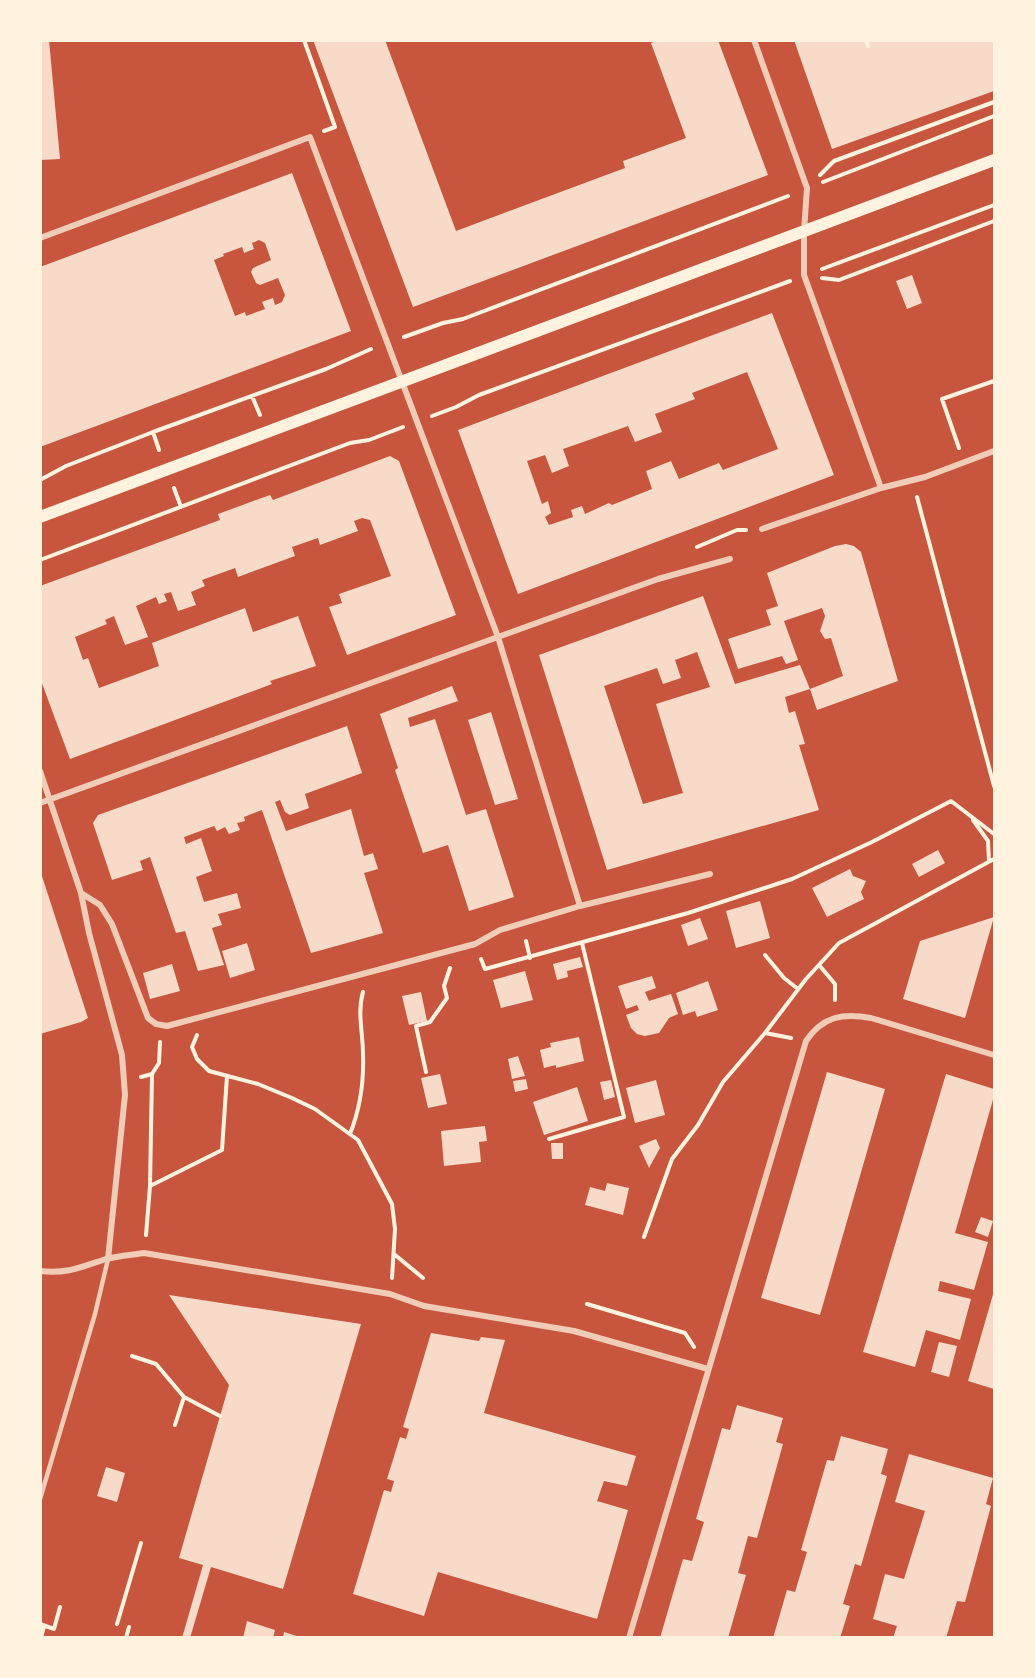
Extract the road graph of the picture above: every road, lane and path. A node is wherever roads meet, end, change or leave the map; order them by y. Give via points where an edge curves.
1 (304, 40) edge
2 (754, 40) edge
3 (866, 40) edge
4 (868, 46) dead end
5 (994, 102) edge
6 (994, 117) edge
7 (310, 137) junction
8 (994, 160) edge
9 (807, 188) junction
10 (994, 205) edge
11 (994, 221) edge
12 (804, 231) junction
13 (40, 238) edge
14 (804, 275) junction
15 (387, 342) junction
16 (402, 381) junction
17 (994, 381) edge
18 (994, 451) edge
19 (964, 463) junction
20 (40, 480) edge
21 (912, 480) junction
22 (881, 488) junction
23 (40, 517) edge
24 (762, 529) dead end
25 (730, 559) dead end
26 (498, 638) junction
27 (40, 771) edge
28 (994, 784) edge
29 (51, 799) junction
30 (40, 803) edge
31 (971, 816) junction
32 (994, 834) edge
33 (994, 859) edge
34 (989, 862) junction
35 (710, 874) dead end
36 (81, 893) junction
37 (580, 906) junction
38 (582, 943) junction
39 (475, 944) junction
40 (765, 955) dead end
41 (819, 965) junction
42 (363, 975) junction
43 (444, 986) dead end
44 (798, 989) junction
45 (835, 1017) junction
46 (200, 1018) junction
47 (161, 1026) junction
48 (765, 1033) junction
49 (806, 1041) junction
50 (994, 1054) edge
51 (426, 1072) dead end
52 (152, 1074) junction
53 (227, 1076) junction
54 (124, 1082) junction
55 (350, 1134) junction
56 (549, 1139) dead end
57 (150, 1186) junction
58 (644, 1237) dead end
59 (144, 1253) junction
60 (394, 1254) junction
61 (108, 1259) junction
62 (40, 1271) edge
63 (423, 1278) dead end
64 (390, 1294) junction
65 (587, 1304) dead end
66 (132, 1356) dead end
67 (708, 1369) junction
68 (184, 1397) junction
69 (220, 1416) dead end
70 (175, 1425) dead end
71 (40, 1499) edge
72 (141, 1543) dead end
73 (60, 1607) dead end
74 (117, 1624) dead end
75 (42, 1625) edge
76 (129, 1627) dead end
77 (41, 1636) edge
78 (126, 1638) edge
79 (629, 1638) edge

1 - 7 path via 335,127
2 - 9 street
3 - 4 path
5 - 9 path via 834,161
6 - 9 path
7 - 13 street
7 - 15 street
8 - 12 main road
9 - 12 street
9 - 15 path via 463,319
10 - 14 path
11 - 14 path via 839,280
12 - 14 street
12 - 16 main road
14 - 22 street
15 - 16 street
15 - 20 path via 326,369 66,466
16 - 23 main road
16 - 26 street
17 - 19 path via 942,399
18 - 19 street
19 - 21 street
21 - 22 street
21 - 28 path
22 - 24 street
25 - 26 street via 658,579
26 - 29 street
26 - 37 street
27 - 29 street
29 - 30 street
29 - 36 street
31 - 32 path
31 - 34 path via 988,841
31 - 38 path via 951,801 792,879
33 - 34 path
34 - 41 path via 839,943
35 - 37 street
36 - 47 street via 100,905 112,924 148,1018
36 - 54 street via 122,1055
37 - 39 street via 500,930
38 - 39 path via 485,969
38 - 56 path via 624,1117
39 - 42 street
40 - 44 path
41 - 44 path
41 - 45 path via 835,984
42 - 46 street
42 - 55 path via 365,984 359,1005 363,1076
43 - 51 path via 447,998 430,1022 416,1026
44 - 48 path
45 - 49 street
45 - 50 street via 852,1014 871,1018
46 - 47 street
46 - 53 path via 192,1047 197,1059 209,1071
47 - 52 path via 159,1063
48 - 49 path
48 - 58 path via 723,1082 672,1159
49 - 67 street
52 - 54 path
52 - 57 path
53 - 55 path via 258,1084 315,1108
53 - 57 path via 222,1150
54 - 61 street
55 - 60 path via 358,1140 392,1204
57 - 59 path
59 - 61 street
59 - 64 street
60 - 63 path
60 - 64 path
61 - 62 street via 72,1272
61 - 71 lane
64 - 67 street via 424,1306 574,1331
65 - 67 path via 686,1333
66 - 68 path via 156,1364
67 - 79 street
68 - 69 path
68 - 70 path
72 - 74 path
73 - 75 path via 54,1629
75 - 77 path
76 - 78 path

